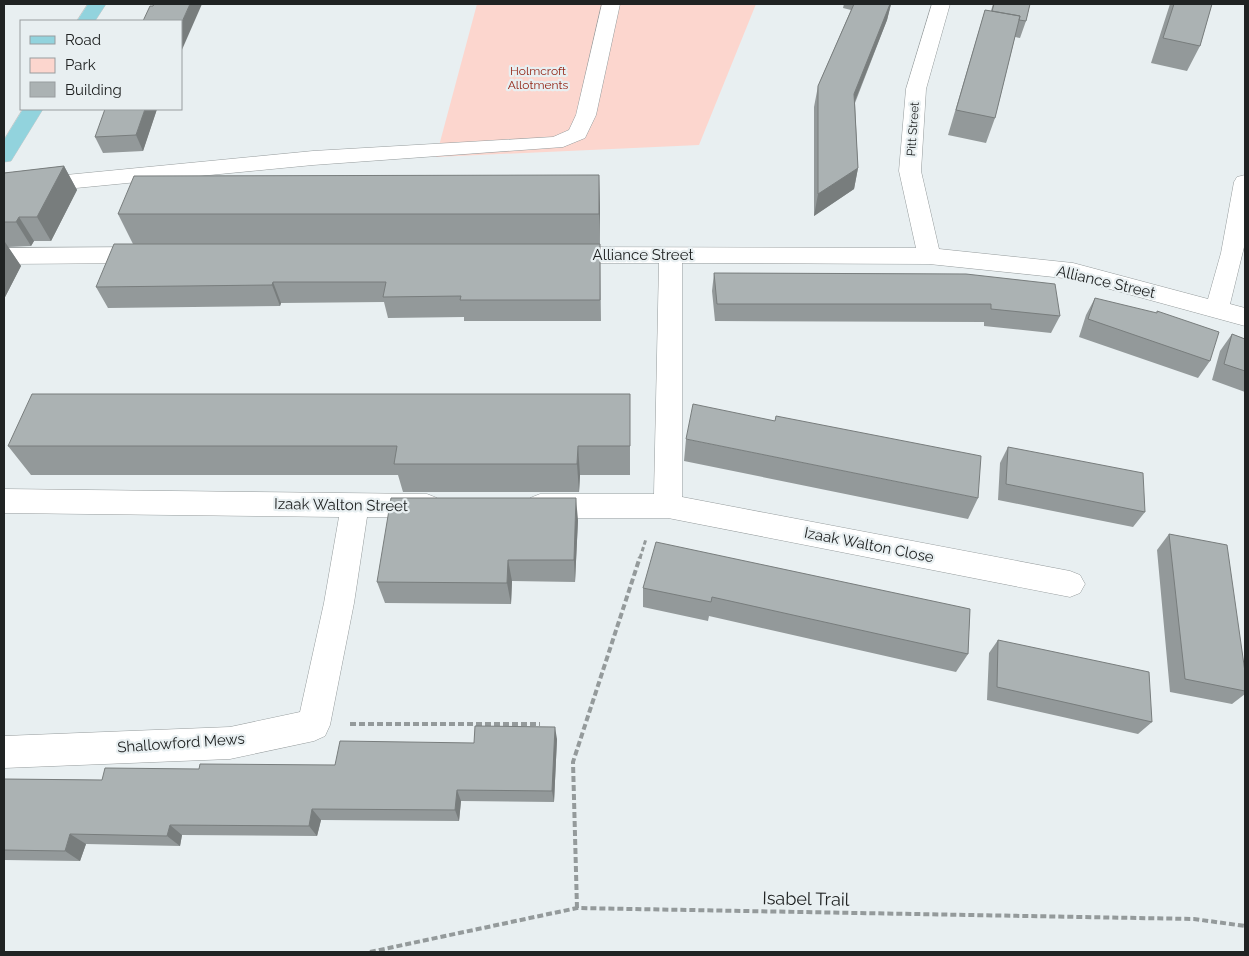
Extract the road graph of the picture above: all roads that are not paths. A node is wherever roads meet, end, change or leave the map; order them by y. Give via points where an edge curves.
1 (97, 4) edge
2 (611, 4) edge
3 (941, 4) edge
4 (87, 20) edge
5 (32, 110) edge
6 (4, 156) edge
7 (1245, 182) edge
8 (4, 188) edge
9 (170, 254) edge
10 (542, 255) edge
11 (4, 256) edge
12 (671, 256) junction
13 (930, 256) junction
14 (1217, 309) junction
15 (1245, 317) edge
16 (4, 501) edge
17 (355, 506) junction
18 (451, 506) edge
19 (519, 506) edge
20 (668, 506) junction
21 (1070, 584) dead end
22 (4, 752) edge

1 - 4 main road
2 - 8 street via 586,115 578,134 556,143 303,159
3 - 13 street, Pitt Street via 916,90 910,171
5 - 6 main road
7 - 14 street via 1232,253
9 - 11 street
10 - 12 street, Alliance Street
12 - 13 street, Alliance Street
12 - 20 street
13 - 14 street, Alliance Street via 1073,271
14 - 15 street, Alliance Street
16 - 17 street, Izaak Walton Street
17 - 18 street, Izaak Walton Street
17 - 22 street, Shallowford Mews via 314,725 230,743
19 - 20 street
20 - 21 street, Izaak Walton Close

